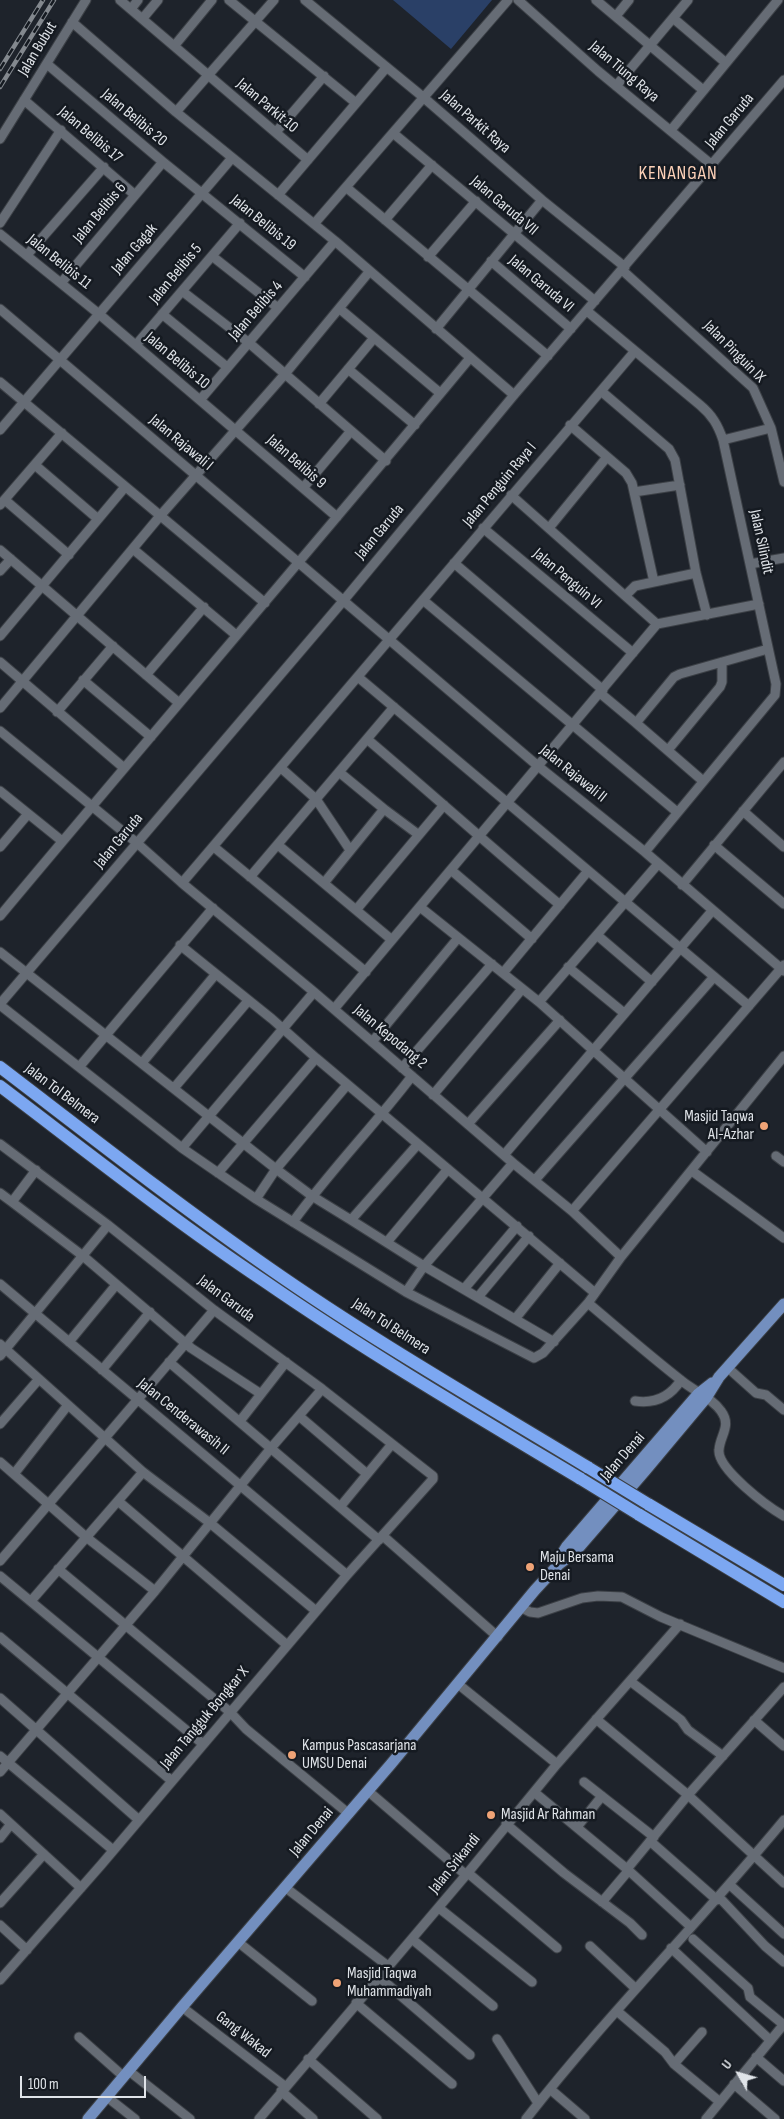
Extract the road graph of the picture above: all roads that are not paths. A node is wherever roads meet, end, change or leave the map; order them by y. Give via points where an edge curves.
1 (86, 0) edge
2 (120, 0) edge
3 (138, 0) edge
4 (158, 0) edge
5 (212, 0) edge
6 (229, 0) edge
7 (274, 0) edge
8 (305, 0) edge
9 (508, 0) edge
10 (518, 0) edge
11 (596, 0) edge
12 (629, 0) edge
13 (688, 0) edge
14 (778, 0) edge
15 (131, 9) junction
16 (616, 16) junction
17 (143, 18) junction
18 (673, 18) junction
19 (255, 21) junction
20 (72, 22) junction
21 (175, 45) junction
22 (650, 45) junction
23 (726, 63) junction
24 (47, 64) junction
25 (386, 68) junction
26 (208, 75) junction
27 (324, 76) junction
28 (784, 80) edge
29 (616, 86) junction
30 (703, 90) junction
31 (423, 97) junction
32 (24, 100) junction
33 (356, 103) junction
34 (176, 112) junction
35 (61, 130) junction
36 (671, 130) junction
37 (276, 132) junction
38 (393, 133) junction
39 (0, 139) edge
40 (232, 158) junction
41 (308, 160) junction
42 (162, 162) junction
43 (432, 165) junction
44 (712, 165) junction
45 (104, 166) junction
46 (347, 188) junction
47 (202, 194) junction
48 (135, 195) junction
49 (278, 195) junction
50 (542, 200) junction
51 (476, 201) junction
52 (385, 220) junction
53 (0, 223) edge
54 (240, 223) junction
55 (314, 224) junction
56 (0, 234) edge
57 (514, 234) junction
58 (335, 241) junction
59 (27, 255) junction
60 (212, 256) junction
61 (428, 257) junction
62 (491, 261) junction
63 (624, 268) junction
64 (370, 272) junction
65 (305, 277) junction
66 (61, 283) junction
67 (467, 290) junction
68 (182, 291) junction
69 (595, 301) junction
70 (278, 308) junction
71 (0, 309) edge
72 (340, 309) junction
73 (587, 311) junction
74 (99, 314) junction
75 (162, 314) junction
76 (436, 329) junction
77 (571, 329) junction
78 (374, 338) junction
79 (248, 342) junction
80 (136, 345) junction
81 (635, 351) junction
82 (548, 356) junction
83 (470, 358) junction
84 (60, 359) junction
85 (227, 367) junction
86 (348, 369) junction
87 (284, 374) junction
88 (0, 382) edge
89 (601, 391) junction
90 (440, 393) junction
91 (514, 395) junction
92 (200, 400) junction
93 (24, 402) junction
94 (319, 404) junction
95 (414, 425) junction
96 (570, 425) junction
97 (771, 428) junction
98 (0, 430) edge
99 (236, 430) junction
100 (351, 431) junction
101 (62, 434) junction
102 (723, 440) junction
103 (607, 457) junction
104 (386, 461) junction
105 (36, 465) junction
106 (196, 476) junction
107 (784, 482) edge
108 (680, 486) junction
109 (125, 487) junction
110 (303, 488) junction
111 (634, 492) junction
112 (511, 495) junction
113 (2, 503) edge
114 (160, 516) junction
115 (337, 517) junction
116 (98, 519) junction
117 (483, 528) junction
118 (549, 528) junction
119 (133, 549) junction
120 (0, 550) edge
121 (69, 555) junction
122 (784, 558) edge
123 (11, 559) junction
124 (299, 561) junction
125 (454, 564) junction
126 (750, 564) junction
127 (0, 571) edge
128 (696, 573) junction
129 (654, 582) junction
130 (43, 587) junction
131 (626, 595) junction
132 (344, 600) junction
133 (423, 600) junction
134 (265, 603) junction
135 (759, 604) junction
136 (204, 606) junction
137 (707, 615) junction
138 (78, 616) junction
139 (657, 624) junction
140 (236, 635) junction
141 (0, 636) edge
142 (390, 639) junction
143 (113, 646) junction
144 (768, 650) junction
145 (632, 653) junction
146 (0, 662) edge
147 (722, 662) junction
148 (146, 675) junction
149 (358, 677) junction
150 (83, 680) junction
151 (22, 681) junction
152 (780, 690) edge
153 (601, 691) junction
154 (179, 703) junction
155 (394, 707) junction
156 (0, 708) edge
157 (57, 712) junction
158 (636, 723) junction
159 (572, 726) junction
160 (0, 731) edge
161 (151, 737) junction
162 (367, 739) junction
163 (668, 750) junction
164 (784, 762) edge
165 (538, 766) junction
166 (124, 768) junction
167 (281, 768) junction
168 (339, 772) junction
169 (703, 781) junction
170 (0, 791) edge
171 (316, 799) junction
172 (507, 803) junction
173 (444, 805) junction
174 (92, 806) junction
175 (384, 809) junction
176 (743, 811) junction
177 (676, 812) junction
178 (28, 814) junction
179 (418, 836) junction
180 (479, 837) junction
181 (62, 842) junction
182 (137, 843) junction
183 (278, 845) junction
184 (714, 845) junction
185 (0, 847) edge
186 (214, 847) junction
187 (784, 847) edge
188 (350, 850) junction
189 (645, 852) junction
190 (658, 864) junction
191 (451, 870) junction
192 (588, 871) junction
193 (250, 877) junction
194 (182, 883) junction
195 (324, 883) junction
196 (682, 885) junction
197 (625, 902) junction
198 (784, 904) edge
199 (560, 905) junction
200 (420, 907) junction
201 (213, 908) junction
202 (356, 910) junction
203 (712, 911) junction
204 (0, 916) edge
205 (597, 936) junction
206 (458, 938) junction
207 (532, 939) junction
208 (392, 940) junction
209 (180, 945) junction
210 (679, 949) junction
211 (0, 952) edge
212 (492, 964) junction
213 (568, 967) junction
214 (783, 968) edge
215 (366, 972) junction
216 (26, 973) junction
217 (503, 973) junction
218 (215, 975) junction
219 (714, 978) junction
220 (652, 982) junction
221 (522, 989) junction
222 (314, 992) junction
223 (248, 1000) junction
224 (540, 1002) junction
225 (0, 1004) edge
226 (748, 1006) junction
227 (334, 1009) junction
228 (624, 1014) junction
229 (560, 1020) junction
230 (282, 1029) junction
231 (105, 1033) junction
232 (372, 1042) junction
233 (593, 1049) junction
234 (784, 1056) edge
235 (316, 1058) junction
236 (142, 1063) junction
237 (80, 1066) junction
238 (0, 1067) edge
239 (402, 1068) junction
240 (412, 1076) junction
241 (626, 1077) junction
242 (347, 1085) junction
243 (0, 1086) edge
244 (174, 1088) junction
245 (433, 1094) junction
246 (659, 1111) junction
247 (383, 1115) junction
248 (209, 1116) junction
249 (468, 1124) junction
250 (244, 1143) junction
251 (0, 1144) edge
252 (418, 1144) junction
253 (182, 1148) junction
254 (707, 1152) junction
255 (504, 1155) junction
256 (512, 1163) junction
257 (276, 1169) junction
258 (448, 1169) junction
259 (36, 1170) junction
260 (692, 1171) junction
261 (218, 1173) junction
262 (535, 1180) junction
263 (0, 1193) edge
264 (312, 1196) junction
265 (482, 1198) junction
266 (256, 1199) junction
267 (12, 1202) junction
268 (572, 1211) junction
269 (351, 1220) junction
270 (293, 1222) junction
271 (108, 1226) junction
272 (517, 1226) junction
273 (529, 1236) junction
274 (784, 1238) edge
275 (387, 1242) junction
276 (83, 1256) junction
277 (621, 1257) junction
278 (560, 1263) junction
279 (424, 1266) junction
280 (0, 1284) edge
281 (116, 1285) junction
282 (464, 1290) junction
283 (406, 1292) junction
284 (595, 1293) junction
285 (478, 1297) junction
286 (588, 1303) junction
287 (784, 1304) edge
288 (214, 1310) junction
289 (150, 1312) junction
290 (36, 1314) junction
291 (515, 1319) junction
292 (69, 1342) junction
293 (186, 1342) junction
294 (554, 1342) junction
295 (2, 1350) edge
296 (169, 1362) junction
297 (286, 1362) junction
298 (728, 1368) junction
299 (102, 1370) junction
300 (39, 1379) junction
301 (681, 1380) junction
302 (322, 1389) junction
303 (261, 1394) junction
304 (702, 1396) junction
305 (137, 1400) junction
306 (635, 1401) dead end
307 (68, 1405) junction
308 (784, 1410) edge
309 (299, 1416) junction
310 (240, 1421) junction
311 (0, 1424) edge
312 (105, 1437) junction
313 (392, 1444) junction
314 (271, 1448) junction
315 (0, 1462) edge
316 (143, 1472) junction
317 (14, 1474) junction
318 (367, 1474) junction
319 (433, 1477) joint
320 (241, 1484) junction
321 (118, 1501) junction
322 (48, 1504) junction
323 (340, 1507) junction
324 (782, 1511) edge
325 (210, 1523) junction
326 (86, 1537) junction
327 (381, 1538) junction
328 (182, 1557) junction
329 (0, 1561) edge
330 (58, 1569) junction
331 (347, 1575) junction
332 (0, 1576) edge
333 (784, 1585) edge
334 (154, 1591) junction
335 (31, 1601) junction
336 (784, 1602) edge
337 (522, 1608) junction
338 (316, 1611) junction
339 (680, 1624) junction
340 (126, 1625) junction
341 (0, 1637) edge
342 (498, 1637) junction
343 (287, 1645) junction
344 (98, 1658) junction
345 (784, 1668) edge
346 (630, 1681) junction
347 (458, 1684) junction
348 (783, 1690) edge
349 (68, 1694) junction
350 (0, 1698) edge
351 (234, 1718) junction
352 (596, 1719) junction
353 (754, 1720) junction
354 (37, 1731) junction
355 (203, 1744) junction
356 (784, 1746) edge
357 (0, 1756) edge
358 (723, 1756) junction
359 (8, 1762) junction
360 (557, 1764) junction
361 (0, 1772) edge
362 (172, 1781) junction
363 (584, 1782) dead end
364 (368, 1791) junction
365 (534, 1792) junction
366 (602, 1796) junction
367 (688, 1796) junction
368 (0, 1814) edge
369 (348, 1814) junction
370 (139, 1820) junction
371 (784, 1820) edge
372 (11, 1824) junction
373 (506, 1824) junction
374 (577, 1827) junction
375 (0, 1838) edge
376 (652, 1839) junction
377 (113, 1850) junction
378 (44, 1854) junction
379 (755, 1856) junction
380 (628, 1870) junction
381 (467, 1874) junction
382 (784, 1883) edge
383 (730, 1885) junction
384 (81, 1888) junction
385 (286, 1888) junction
386 (718, 1899) junction
387 (602, 1902) junction
388 (0, 1903) edge
389 (438, 1908) junction
390 (0, 1925) edge
391 (691, 1927) junction
392 (784, 1934) edge
393 (642, 1935) dead end
394 (412, 1939) junction
395 (692, 1939) dead end
396 (238, 1942) junction
397 (590, 1946) dead end
398 (557, 1948) dead end
399 (671, 1948) junction
400 (27, 1950) junction
401 (784, 1962) edge
402 (388, 1966) junction
403 (379, 1976) junction
404 (0, 1980) edge
405 (532, 1982) dead end
406 (635, 1988) junction
407 (312, 2001) dead end
408 (356, 2003) junction
409 (492, 2006) dead end
410 (182, 2007) junction
411 (617, 2011) junction
412 (784, 2024) edge
413 (702, 2032) dead end
414 (79, 2037) dead end
415 (497, 2040) dead end
416 (770, 2040) junction
417 (470, 2055) dead end
418 (756, 2057) junction
419 (308, 2059) junction
420 (674, 2064) junction
421 (126, 2074) junction
422 (784, 2081) edge
423 (452, 2084) dead end
424 (734, 2084) junction
425 (283, 2089) junction
426 (550, 2089) junction
427 (106, 2097) junction
428 (720, 2102) junction
429 (538, 2103) junction
430 (88, 2119) edge
431 (135, 2119) edge
432 (190, 2119) edge
433 (259, 2119) edge
434 (313, 2119) edge
435 (378, 2119) edge
436 (526, 2119) edge
437 (585, 2119) edge
438 (706, 2119) edge
439 (775, 2119) edge

1 - 20 street, Jalan Bubut
2 - 15 street, Jalan Parkit 10
3 - 15 street
4 - 17 street
5 - 21 street
6 - 19 street
7 - 19 street
8 - 25 street, Jalan Parkit Raya
9 - 31 street
10 - 29 street, Jalan Tiung Raya
11 - 16 street
12 - 16 street
13 - 18 street
14 - 23 street
15 - 17 street, Jalan Parkit 10
16 - 22 street
17 - 21 street, Jalan Parkit 10
18 - 22 street
18 - 23 street
19 - 26 street
19 - 27 street
20 - 24 street, Jalan Bubut
20 - 34 street
21 - 26 street, Jalan Parkit 10
22 - 29 street
22 - 30 street
23 - 30 street
24 - 32 street, Jalan Bubut
24 - 42 street, Jalan Belibis 20
25 - 31 street, Jalan Parkit Raya
25 - 33 street
26 - 34 street
26 - 37 street, Jalan Parkit 10
27 - 33 street
27 - 37 street
28 - 44 street, Jalan Garuda
29 - 36 street, Jalan Tiung Raya
30 - 36 street
31 - 38 street
31 - 50 street, Jalan Parkit Raya
32 - 35 street, Jalan Belibis 17
32 - 39 street, Jalan Bubut
33 - 41 street
34 - 40 street
35 - 45 street, Jalan Belibis 17
35 - 53 street
36 - 44 street, Jalan Tiung Raya
37 - 41 street, Jalan Parkit 10
38 - 43 street, Jalan Garuda VII
38 - 46 street
40 - 47 street, Jalan Gagak
40 - 49 street
41 - 49 street
42 - 47 street, Jalan Belibis 20
42 - 48 street, Jalan Belibis 6
43 - 51 street, Jalan Garuda VII
43 - 52 street
44 - 63 street, Jalan Garuda
45 - 48 street, Jalan Belibis 17
45 - 59 street
46 - 52 street
46 - 55 street
47 - 54 street, Jalan Belibis 19
47 - 74 street, Jalan Gagak
48 - 66 street, Jalan Belibis 6
49 - 55 street
50 - 57 street
50 - 63 street, Jalan Parkit Raya
51 - 57 street, Jalan Garuda VII
51 - 61 street
52 - 61 street
54 - 60 street, Jalan Belibis 5
54 - 65 street, Jalan Belibis 19
55 - 58 street
56 - 59 street, Jalan Belibis 11
57 - 62 street
57 - 69 street, Jalan Garuda VII
58 - 64 street
58 - 65 street, Jalan Belibis 4
59 - 66 street, Jalan Belibis 11
60 - 68 street, Jalan Belibis 5
60 - 70 street
61 - 67 street
62 - 67 street
62 - 77 street, Jalan Garuda VI
63 - 69 street, Jalan Garuda
63 - 97 street, Jalan Pinguin IX via 753,388
64 - 72 street
64 - 76 street
65 - 70 street, Jalan Belibis 4
66 - 74 street, Jalan Belibis 11
67 - 76 street
67 - 82 street
68 - 75 street, Jalan Belibis 5
68 - 79 street
69 - 73 street, Jalan Garuda
70 - 79 street, Jalan Belibis 4
71 - 84 street, Jalan Rajawali I
72 - 78 street
72 - 87 street
73 - 77 street, Jalan Garuda
73 - 81 street, Jalan Silindit
74 - 80 street, Jalan Belibis 10
74 - 84 street, Jalan Gagak
75 - 80 street, Jalan Belibis 5
75 - 85 street
76 - 83 street
77 - 82 street, Jalan Garuda
78 - 86 street
78 - 90 street
79 - 85 street, Jalan Belibis 4
79 - 87 street
80 - 92 street, Jalan Belibis 10
81 - 89 street, Jalan Penguin Raya I
81 - 102 street, Jalan Silindit via 711,414
82 - 91 street, Jalan Garuda
83 - 90 street
83 - 91 street
84 - 93 street, Jalan Gagak
84 - 106 street, Jalan Rajawali I
85 - 92 street, Jalan Belibis 4
86 - 94 street
86 - 95 street
87 - 94 street
87 - 99 street
88 - 93 street
89 - 96 street, Jalan Penguin Raya I
89 - 108 street via 669,449 675,460
90 - 95 street
91 - 132 street, Jalan Garuda
92 - 99 street, Jalan Belibis 10
93 - 98 street, Jalan Gagak
93 - 101 street
94 - 100 street
95 - 104 street
96 - 103 street
96 - 112 street, Jalan Penguin Raya I
97 - 102 street
97 - 107 street, Jalan Pinguin IX
99 - 106 street
99 - 110 street, Jalan Belibis 9
100 - 104 street
100 - 110 street
101 - 105 street
101 - 109 street
102 - 126 street, Jalan Silindit
103 - 111 street via 626,472
103 - 118 street
104 - 115 street
105 - 113 street
105 - 116 street
106 - 114 street
106 - 124 street, Jalan Rajawali I
108 - 111 street
108 - 128 street
109 - 114 street
109 - 116 street
110 - 115 street, Jalan Belibis 9
111 - 129 street
112 - 117 street, Jalan Penguin Raya I
112 - 118 street
113 - 121 street
114 - 119 street
114 - 134 street
115 - 124 street
116 - 121 street
117 - 125 street, Jalan Penguin Raya I
117 - 145 street, Jalan Penguin VI
118 - 131 street
119 - 136 street
119 - 138 street
120 - 123 street
121 - 130 street
122 - 126 street
123 - 127 street
123 - 130 street
124 - 132 street, Jalan Rajawali I
124 - 134 street
125 - 133 street, Jalan Penguin Raya I
125 - 153 street
126 - 135 street, Jalan Silindit
128 - 129 street
128 - 137 street
129 - 131 street via 635,586
130 - 138 street
130 - 141 street
131 - 139 street
132 - 142 street, Jalan Rajawali II
132 - 182 street, Jalan Garuda
133 - 142 street, Jalan Penguin Raya I
133 - 159 street
134 - 140 street
135 - 137 street
135 - 144 street, Jalan Silindit
136 - 140 street
136 - 148 street
137 - 139 street
138 - 143 street
138 - 151 street
139 - 145 street
140 - 154 street
142 - 149 street, Jalan Penguin Raya I
142 - 165 street, Jalan Rajawali II
143 - 148 street
143 - 150 street
144 - 147 street
144 - 152 street, Jalan Silindit
145 - 153 street
146 - 151 street
147 - 158 street via 674,677
147 - 163 street via 720,687
148 - 154 street
149 - 155 street
149 - 167 street, Jalan Penguin Raya I
150 - 157 street
150 - 161 street
151 - 156 street
151 - 157 street
152 - 169 street, Jalan Silindit
153 - 158 street
153 - 159 street
154 - 161 street
155 - 162 street
155 - 172 street
157 - 166 street
158 - 163 street
159 - 165 street
159 - 177 street
160 - 174 street, Jalan Kepodang 2
161 - 166 street
162 - 168 street
162 - 173 street
163 - 169 street
164 - 176 street
165 - 172 street
165 - 189 street, Jalan Rajawali II
166 - 174 street
167 - 171 street
167 - 186 street, Jalan Penguin Raya I
168 - 171 street
168 - 175 street
169 - 177 street, Jalan Silindit
170 - 178 street
171 - 183 street
171 - 188 street
172 - 180 street
172 - 192 street
173 - 179 street
173 - 180 street
174 - 181 street
174 - 182 street, Jalan Kepodang 2
175 - 179 street
175 - 188 street
176 - 184 street
176 - 187 street
177 - 189 street, Jalan Silindit
178 - 181 street
178 - 185 street
179 - 202 street
180 - 191 street
180 - 199 street
181 - 204 street
182 - 194 street, Jalan Kepodang 2
182 - 216 street, Jalan Garuda
183 - 193 street
183 - 195 street
184 - 196 street
184 - 198 street
186 - 193 street
186 - 194 street, Jalan Penguin Raya I
188 - 195 street
189 - 190 street, Jalan Rajawali II
190 - 196 street, Jalan Rajawali II
190 - 197 street
191 - 200 street
191 - 207 street
192 - 197 street
192 - 199 street
193 - 215 street
194 - 201 street, Jalan Kepodang 2
195 - 202 street
196 - 203 street, Jalan Rajawali II
197 - 205 street
197 - 210 street
199 - 207 street
200 - 206 street
200 - 208 street
201 - 209 street
201 - 222 street, Jalan Kepodang 2
202 - 208 street
203 - 210 street
203 - 214 street, Jalan Rajawali II
205 - 213 street
205 - 220 street
206 - 212 street
206 - 232 street
207 - 217 street
208 - 215 street
209 - 218 street
209 - 231 street
210 - 219 street
210 - 220 street
211 - 216 street
212 - 217 street
212 - 239 street
213 - 224 street
213 - 228 street
214 - 226 street
215 - 227 street
216 - 225 street, Jalan Garuda
216 - 231 street
217 - 221 street
218 - 223 street
218 - 236 street
219 - 226 street
219 - 241 street
220 - 228 street
221 - 224 street
221 - 245 street
222 - 227 street, Jalan Kepodang 2
222 - 230 street
223 - 230 street
223 - 244 street
224 - 229 street
225 - 237 street
226 - 246 street
227 - 232 street, Jalan Kepodang 2
228 - 233 street
229 - 233 street
229 - 249 street
230 - 235 street
230 - 248 street
231 - 236 street
231 - 237 street
232 - 239 street, Jalan Kepodang 2
233 - 241 street
233 - 255 street
234 - 254 street
235 - 242 street
235 - 250 street
236 - 244 street
237 - 253 street
238 - 333 highway, Jalan Tol Belmera, bridge via 170,1198 271,1269 395,1350
239 - 240 street, Jalan Kepodang 2
240 - 245 street, Jalan Kepodang 2
240 - 247 street
241 - 246 street
241 - 262 street
242 - 247 street
242 - 257 street
243 - 336 highway, Jalan Tol Belmera, bridge via 264,1282 390,1364
244 - 248 street
245 - 249 street, Jalan Kepodang 2
246 - 254 street
246 - 268 street
247 - 252 street
247 - 264 street
248 - 250 street
248 - 253 street
249 - 255 street, Jalan Kepodang 2
250 - 257 street
250 - 261 street
251 - 259 street, Jalan Garuda
252 - 258 street
252 - 269 street
253 - 261 street
254 - 260 street
255 - 256 street, Jalan Kepodang 2
256 - 262 street, Jalan Kepodang 2
256 - 265 street
257 - 264 street
257 - 266 street
258 - 265 street
258 - 275 street
259 - 267 street
259 - 271 street, Jalan Garuda
260 - 274 street
260 - 277 street
261 - 266 street
262 - 268 street, Jalan Kepodang 2
263 - 267 street
264 - 269 street
264 - 270 street
265 - 272 street
265 - 279 street
266 - 270 street
267 - 276 street
268 - 277 street, Jalan Kepodang 2
269 - 275 street
270 - 283 street
271 - 276 street
271 - 288 street, Jalan Garuda
272 - 273 street
272 - 282 street
273 - 278 street
273 - 285 street
275 - 279 street
276 - 281 street
276 - 290 street
277 - 284 street
278 - 284 street
278 - 291 street
279 - 282 street
279 - 283 street
280 - 290 street, Jalan Cenderawasih II
281 - 289 street
281 - 292 street
282 - 285 street
283 - 294 street via 530,1358 539,1356
284 - 286 street
285 - 291 street
286 - 294 street
286 - 301 street
287 - 298 main road, Jalan Denai
288 - 293 street
288 - 297 street, Jalan Garuda
289 - 293 street
289 - 299 street
290 - 292 street, Jalan Cenderawasih II
290 - 295 street
291 - 294 street
292 - 299 street, Jalan Cenderawasih II
293 - 296 street
293 - 303 street
295 - 300 street
296 - 305 street
296 - 310 street
297 - 302 street, Jalan Garuda
297 - 303 street
298 - 304 main road, Jalan Denai
298 - 308 street via 756,1393 766,1395
299 - 305 street, Jalan Cenderawasih II
300 - 307 street
300 - 311 street
301 - 304 street
301 - 306 street via 675,1389 659,1400
302 - 309 street
302 - 313 street, Jalan Garuda
303 - 310 street
304 - 324 street via 722,1412 726,1420 719,1456 739,1482 766,1505
304 - 337 main road, Jalan Denai via 565,1549 559,1564
305 - 312 street
305 - 320 street, Jalan Cenderawasih II
307 - 312 street
307 - 317 street
309 - 314 street
309 - 318 street
310 - 314 street
312 - 316 street
312 - 322 street
313 - 318 street
313 - 319 street, Jalan Garuda
314 - 320 street
314 - 323 street
315 - 317 street
316 - 321 street
316 - 325 street
317 - 322 street
318 - 323 street
319 - 327 street, Jalan Tangguk Bongkar X
320 - 325 street
320 - 331 street, Jalan Cenderawasih II
321 - 326 street
321 - 328 street
322 - 326 street
322 - 329 street
323 - 327 street
325 - 328 street
325 - 338 street
326 - 330 street
326 - 334 street
327 - 331 street, Jalan Tangguk Bongkar X
327 - 342 street
328 - 334 street
328 - 343 street
330 - 335 street
330 - 340 street
331 - 338 street, Jalan Tangguk Bongkar X
332 - 335 street
334 - 340 street
335 - 344 street
337 - 339 street via 534,1613 582,1598 622,1597
337 - 342 main road, Jalan Denai
338 - 343 street, Jalan Tangguk Bongkar X
339 - 345 street
339 - 346 street, Jalan Srikandi
340 - 344 street
340 - 351 street
341 - 349 street
342 - 347 main road, Jalan Denai
343 - 351 street, Jalan Tangguk Bongkar X
344 - 349 street
344 - 355 street
346 - 352 street, Jalan Srikandi
346 - 358 street
347 - 360 street
347 - 364 main road, Jalan Denai
348 - 353 street
349 - 354 street
349 - 362 street
350 - 354 street
351 - 355 street, Jalan Tangguk Bongkar X
351 - 369 street
352 - 360 street, Jalan Srikandi
352 - 367 street
353 - 356 street
353 - 358 street
354 - 359 street
354 - 370 street
355 - 362 street, Jalan Tangguk Bongkar X
357 - 359 street
358 - 367 street
359 - 361 street
359 - 377 street
360 - 365 street, Jalan Srikandi
362 - 370 street, Jalan Tangguk Bongkar X
363 - 366 street
364 - 369 main road, Jalan Denai
364 - 381 street
365 - 373 street, Jalan Srikandi
365 - 374 street
366 - 374 street
366 - 376 street
367 - 376 street
367 - 379 street
368 - 372 street
369 - 385 main road, Jalan Denai
370 - 377 street, Jalan Tangguk Bongkar X
371 - 379 street
372 - 375 street
372 - 378 street
373 - 381 street, Jalan Srikandi
373 - 387 street
374 - 380 street
376 - 380 street
376 - 386 street
377 - 384 street, Jalan Tangguk Bongkar X
378 - 384 street
378 - 388 street
379 - 382 street
379 - 383 street
380 - 387 street
380 - 391 street
381 - 389 street, Jalan Srikandi
381 - 398 street
383 - 386 street
383 - 392 street
384 - 400 street, Jalan Tangguk Bongkar X
385 - 396 main road, Jalan Denai
385 - 402 street
386 - 391 street
386 - 401 street
387 - 393 street
389 - 394 street, Jalan Srikandi
389 - 405 street
390 - 400 street
391 - 399 street
394 - 402 street, Jalan Srikandi
394 - 409 street
395 - 412 street via 748,1988 750,1997
396 - 407 street
396 - 410 main road, Jalan Denai
397 - 406 street
399 - 406 street
399 - 416 street
400 - 404 street, Jalan Tangguk Bongkar X
402 - 403 street, Jalan Srikandi
403 - 408 street, Jalan Srikandi
403 - 417 street
406 - 411 street
408 - 419 street, Jalan Srikandi
408 - 423 street
410 - 421 main road, Jalan Denai
410 - 425 street, Gang Wakad
411 - 420 street via 665,2052
411 - 426 street
412 - 416 street
413 - 420 street
414 - 421 street
415 - 429 street
416 - 418 street
418 - 422 street
418 - 424 street
419 - 425 street, Jalan Srikandi
419 - 435 street
420 - 428 street
421 - 427 main road, Jalan Denai
421 - 432 street
424 - 428 street
424 - 439 street
425 - 433 street, Jalan Srikandi
425 - 434 street, Gang Wakad
426 - 429 street
426 - 437 street
427 - 430 main road, Jalan Denai
427 - 431 street
428 - 438 street
429 - 436 street

